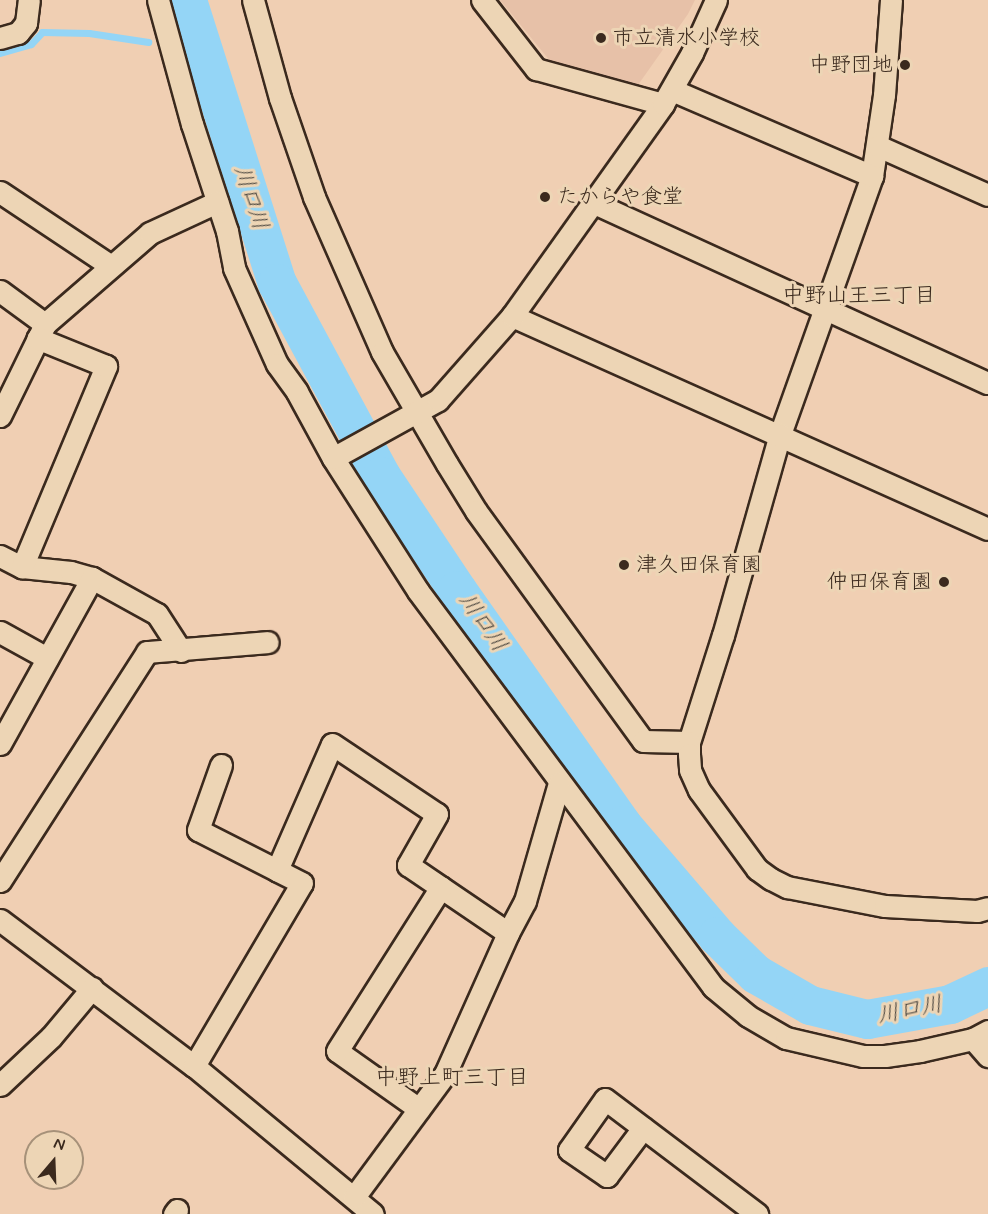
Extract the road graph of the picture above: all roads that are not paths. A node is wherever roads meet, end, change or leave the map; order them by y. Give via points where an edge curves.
1 (29, 0) edge
2 (158, 0) edge
3 (253, 0) edge
4 (483, 0) edge
5 (716, 0) edge
6 (891, 0) edge
7 (0, 38) edge
8 (668, 97) junction
9 (878, 146) junction
10 (872, 176) junction
11 (0, 192) edge
12 (988, 195) edge
13 (218, 202) junction
14 (592, 202) junction
15 (111, 266) junction
16 (0, 291) edge
17 (827, 309) junction
18 (512, 316) junction
19 (41, 331) junction
20 (988, 383) edge
21 (413, 413) junction
22 (0, 416) edge
23 (780, 434) junction
24 (335, 457) junction
25 (988, 529) edge
26 (0, 556) edge
27 (22, 567) junction
28 (92, 578) junction
29 (0, 632) edge
30 (268, 642) dead end
31 (182, 651) junction
32 (47, 658) junction
33 (689, 742) junction
34 (0, 744) edge
35 (221, 765) dead end
36 (559, 783) junction
37 (277, 870) junction
38 (0, 881) edge
39 (441, 887) junction
40 (988, 908) edge
41 (0, 920) edge
42 (508, 933) junction
43 (92, 987) junction
44 (980, 1035) edge
45 (988, 1056) edge
46 (194, 1066) junction
47 (0, 1085) edge
48 (419, 1109) junction
49 (643, 1128) dead end
50 (354, 1197) junction
51 (372, 1214) edge
52 (757, 1214) edge

1 - 7 street via 26,23 18,33
2 - 13 street
3 - 21 street via 279,98 314,197
4 - 8 street via 536,69
5 - 8 street
6 - 9 street
8 - 10 street
8 - 14 street
9 - 10 street
9 - 12 street
10 - 17 street
11 - 15 street
13 - 15 street via 150,233
13 - 24 street via 243,290 277,364
14 - 17 street
14 - 18 street
15 - 19 street
16 - 19 street
17 - 20 street
17 - 23 street
18 - 21 street via 438,400
18 - 23 street
19 - 22 street
19 - 27 street via 106,366
21 - 24 street
21 - 33 street via 476,511 643,741
23 - 25 street
23 - 33 street
24 - 36 street via 418,591
26 - 27 street
27 - 28 street
28 - 31 street via 157,614
28 - 32 street
29 - 32 street
30 - 31 street
31 - 38 street via 147,652
32 - 34 street
33 - 40 street via 690,770 699,790 757,869 771,879 787,887 885,906 977,911
35 - 37 street via 198,830
36 - 42 street via 525,901
36 - 44 street via 713,987 748,1016 786,1038 863,1056 908,1053
37 - 39 street via 332,744 437,814 408,865
37 - 46 street via 302,883
39 - 42 street
39 - 48 street via 337,1051
41 - 43 street
42 - 48 street via 445,1074
43 - 46 street
43 - 47 street via 51,1037
44 - 45 street
46 - 50 street
48 - 50 street
49 - 52 street
50 - 51 street

